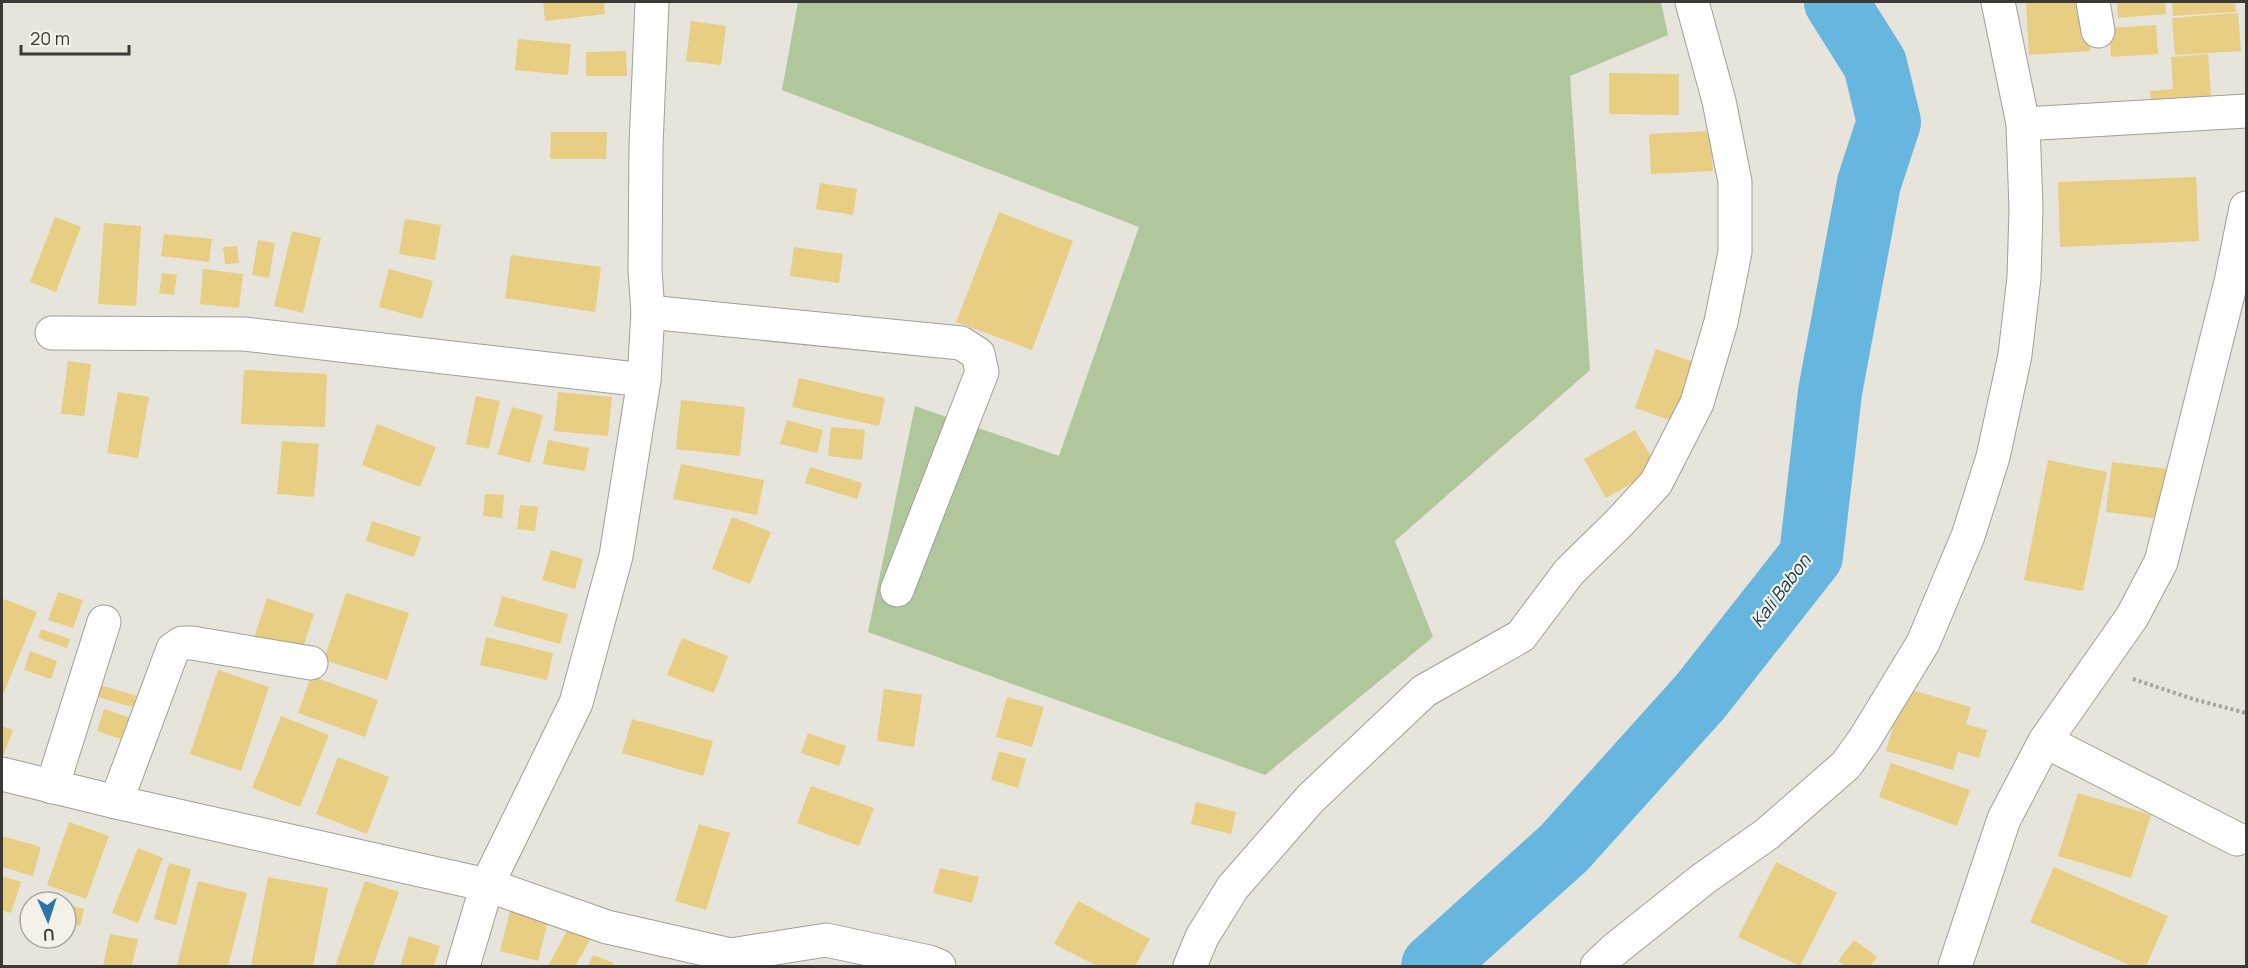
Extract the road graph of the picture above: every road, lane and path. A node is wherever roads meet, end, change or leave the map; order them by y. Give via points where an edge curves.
1 (652, 2) edge
2 (1692, 2) edge
3 (1998, 2) edge
4 (2247, 111) edge
5 (2023, 124) junction
6 (2247, 208) edge
7 (648, 312) junction
8 (52, 333) dead end
9 (644, 380) junction
10 (897, 590) dead end
11 (105, 622) dead end
12 (311, 663) dead end
13 (2097, 666) junction
14 (2247, 713) edge
15 (2044, 741) junction
16 (2, 774) edge
17 (52, 787) junction
18 (116, 802) junction
19 (2237, 839) dead end
20 (487, 885) junction
21 (463, 966) edge
22 (939, 966) edge
23 (1190, 966) edge
24 (1597, 966) edge
25 (1955, 966) edge

1 - 7 street via 646,158
2 - 23 street via 1719,101 1735,182 1735,252 1721,322 1696,403 1656,483 1569,572 1521,636 1424,692 1310,799 1233,887 1202,937
3 - 5 street
4 - 5 street
5 - 24 street via 2024,278 2015,355 1979,502 1923,643 1846,765 1767,834 1702,879
6 - 13 street via 2161,562 2132,617
7 - 9 street
7 - 10 street via 961,343 978,354 981,372
8 - 9 street via 244,334
9 - 20 street via 616,556 576,703
11 - 17 street
12 - 18 street via 192,643 173,649
13 - 14 path
13 - 15 street
15 - 19 street
15 - 25 street via 2004,819
16 - 17 street
17 - 18 street
18 - 20 street
20 - 21 street
20 - 22 street via 607,927 731,955 826,940

